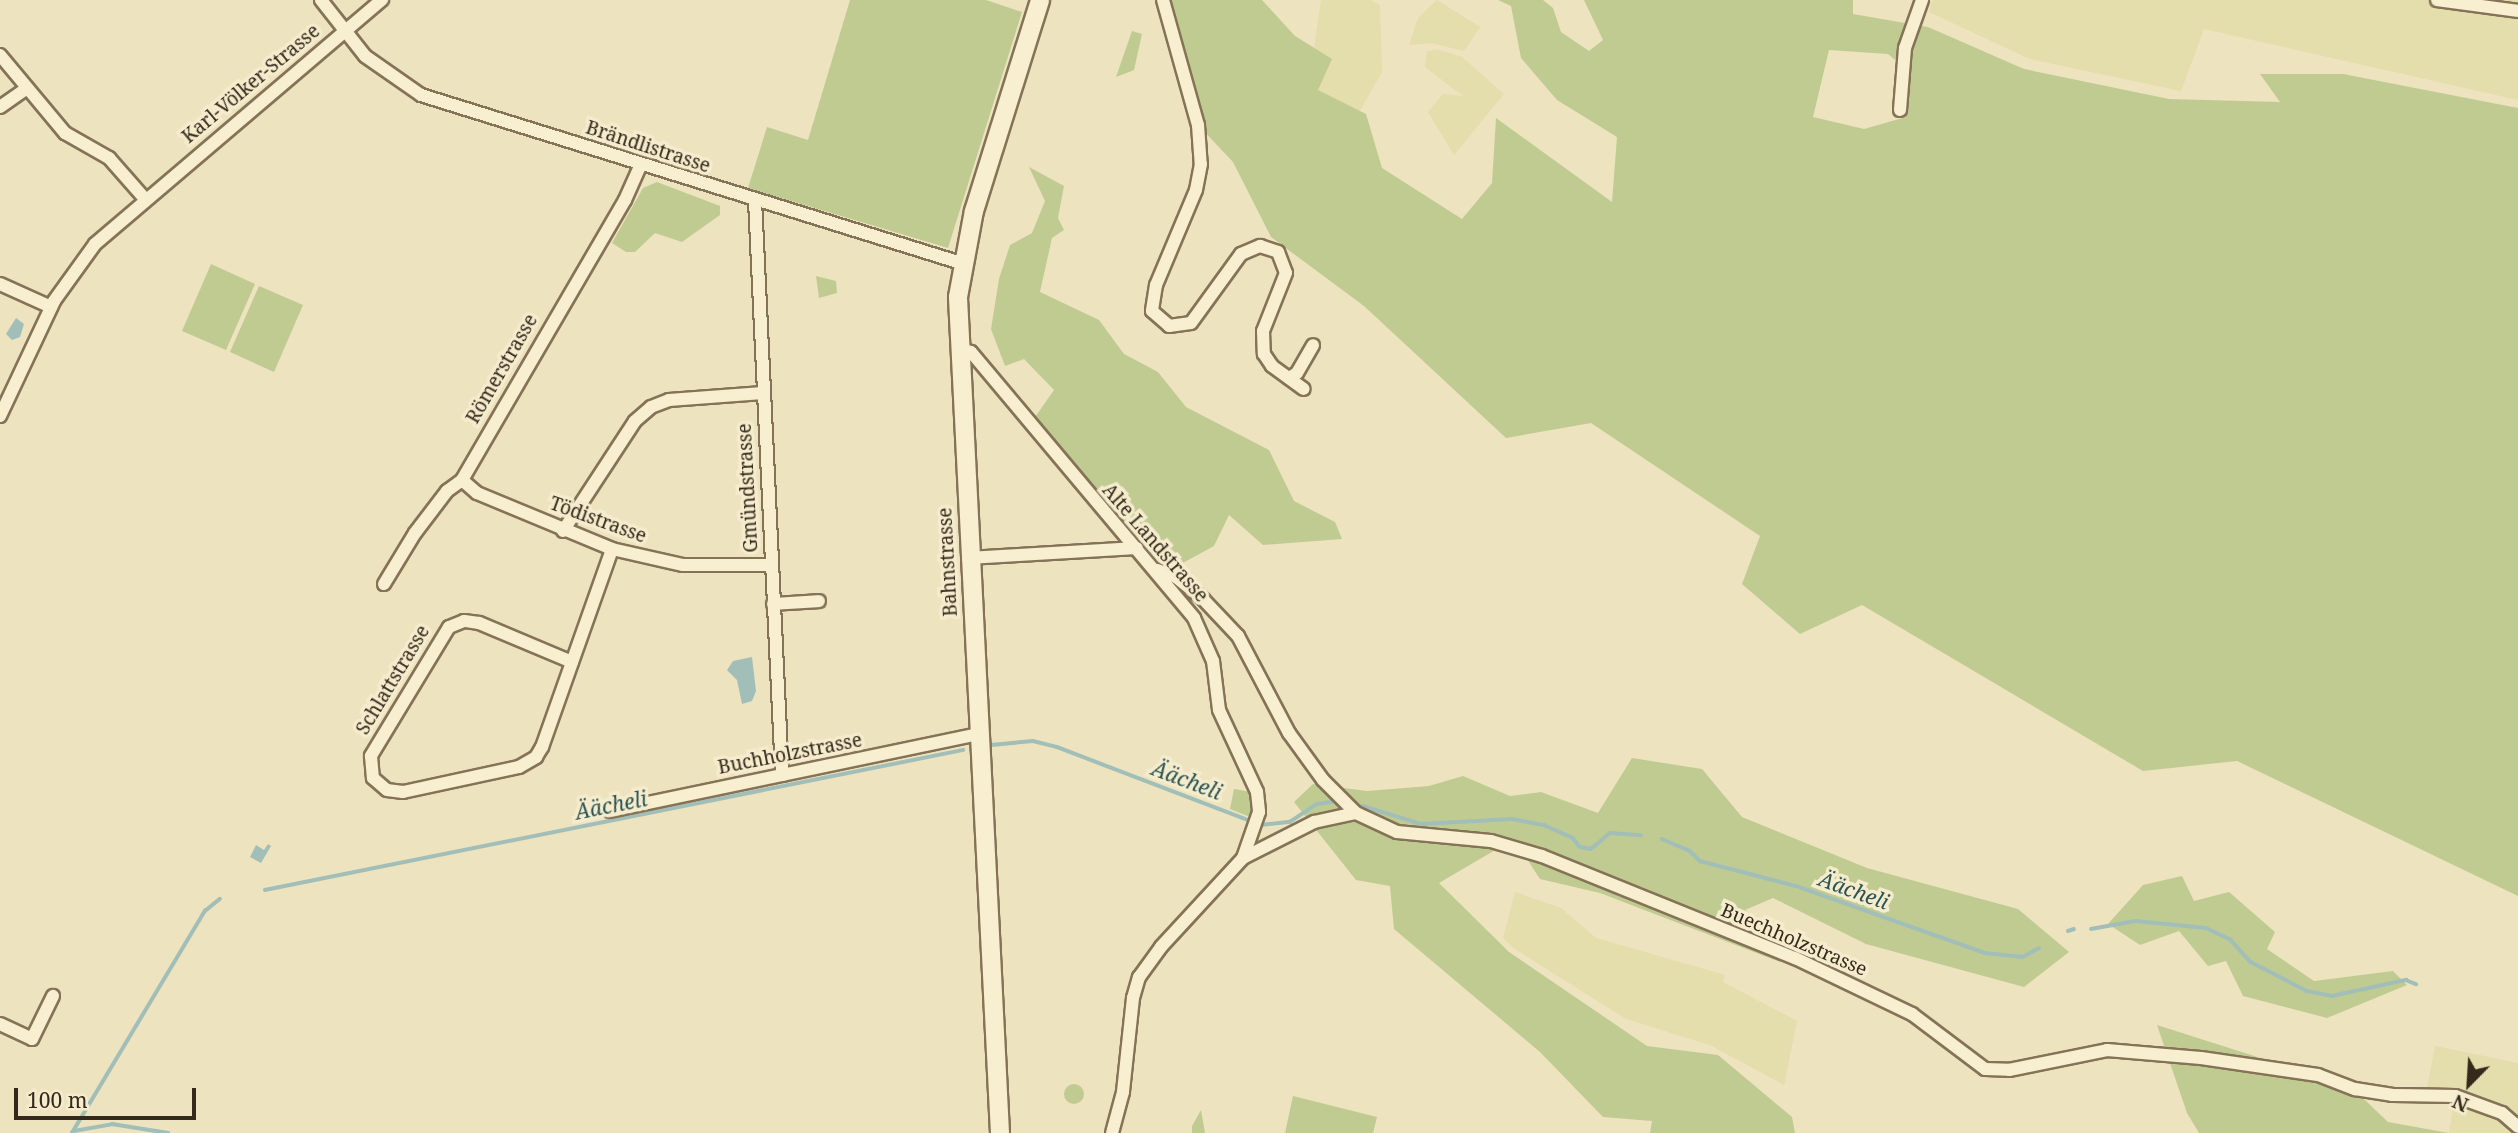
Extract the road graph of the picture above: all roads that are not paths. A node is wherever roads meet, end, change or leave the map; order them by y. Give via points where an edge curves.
1 (321, 0) edge
2 (383, 0) edge
3 (1040, 0) edge
4 (1163, 0) edge
5 (1922, 0) edge
6 (2437, 0) edge
7 (2518, 11) edge
8 (343, 31) junction
9 (0, 55) edge
10 (27, 88) junction
11 (0, 107) edge
12 (1900, 110) dead end
13 (641, 164) junction
14 (145, 199) junction
15 (755, 200) junction
16 (961, 263) junction
17 (0, 284) edge
18 (51, 307) junction
19 (1313, 345) dead end
20 (958, 349) junction
21 (1289, 377) junction
22 (1304, 389) dead end
23 (763, 393) junction
24 (0, 416) edge
25 (462, 480) junction
26 (563, 531) junction
27 (1137, 548) junction
28 (612, 549) junction
29 (968, 558) junction
30 (771, 565) junction
31 (1157, 570) junction
32 (384, 584) dead end
33 (819, 601) dead end
34 (773, 604) junction
35 (572, 662) junction
36 (978, 734) junction
37 (782, 775) junction
38 (610, 811) dead end
39 (1356, 813) junction
40 (1243, 858) junction
41 (53, 996) dead end
42 (0, 1024) edge
43 (2518, 1127) edge
44 (1000, 1133) edge
45 (1112, 1133) edge

1 - 8 street, Brändlistrasse
2 - 8 street, Karl-Völker-Strasse
3 - 16 main road, Bahnstrasse
4 - 21 street via 1196,117 1201,164 1196,190 1156,285 1152,311 1169,326 1191,323 1241,254 1269,247 1278,252 1286,272 1264,331 1264,354
5 - 12 street via 1905,48
6 - 7 street
8 - 13 street, Brändlistrasse via 365,56 421,94
8 - 14 street, Karl-Völker-Strasse
9 - 10 street
10 - 11 street
10 - 14 street via 65,133 109,158
13 - 15 street, Brändlistrasse
13 - 25 street, Römerstrasse via 625,200
14 - 18 street, Karl-Völker-Strasse via 95,244 69,274
15 - 16 street, Brändlistrasse
15 - 23 street, Gmündstrasse
16 - 20 main road, Bahnstrasse
17 - 18 street
18 - 24 street, Karl-Völker-Strasse
19 - 21 street via 1297,373
20 - 27 street, Alte Landstrasse via 971,352
20 - 29 main road, Bahnstrasse
21 - 22 street
23 - 26 street via 669,400 651,407 635,421
23 - 30 street, Gmündstrasse
25 - 26 street, Tödistrasse via 477,493
25 - 32 street, Römerstrasse via 447,491 415,533
26 - 28 street, Tödistrasse
27 - 29 street
27 - 31 street, Alte Landstrasse
28 - 30 street, Tödistrasse via 683,565
28 - 35 street, Schlattstrasse
29 - 36 main road, Bahnstrasse
30 - 34 street, Gmündstrasse
31 - 39 street, Buechholzstrasse via 1203,599 1238,636 1289,733
31 - 40 street, Alte Landstrasse via 1206,640 1219,710 1258,792 1259,812
33 - 34 street
34 - 37 street, Gmündstrasse
35 - 35 street, Schlattstrasse via 542,747 529,762 403,792 387,790 373,778 371,756 450,627 464,621 479,623
36 - 37 street, Buchholzstrasse
36 - 44 main road, Bahnstrasse
37 - 38 street, Buchholzstrasse
39 - 40 street via 1314,822
39 - 43 street, Buechholzstrasse via 1397,832 1491,841 1542,856 1795,958 1912,1014 1985,1069 2009,1070 2107,1050 2201,1058 2318,1075 2355,1089 2392,1095 2455,1096 2502,1113
40 - 45 street, Alte Landstrasse via 1139,977 1123,1092
41 - 42 street via 32,1039

